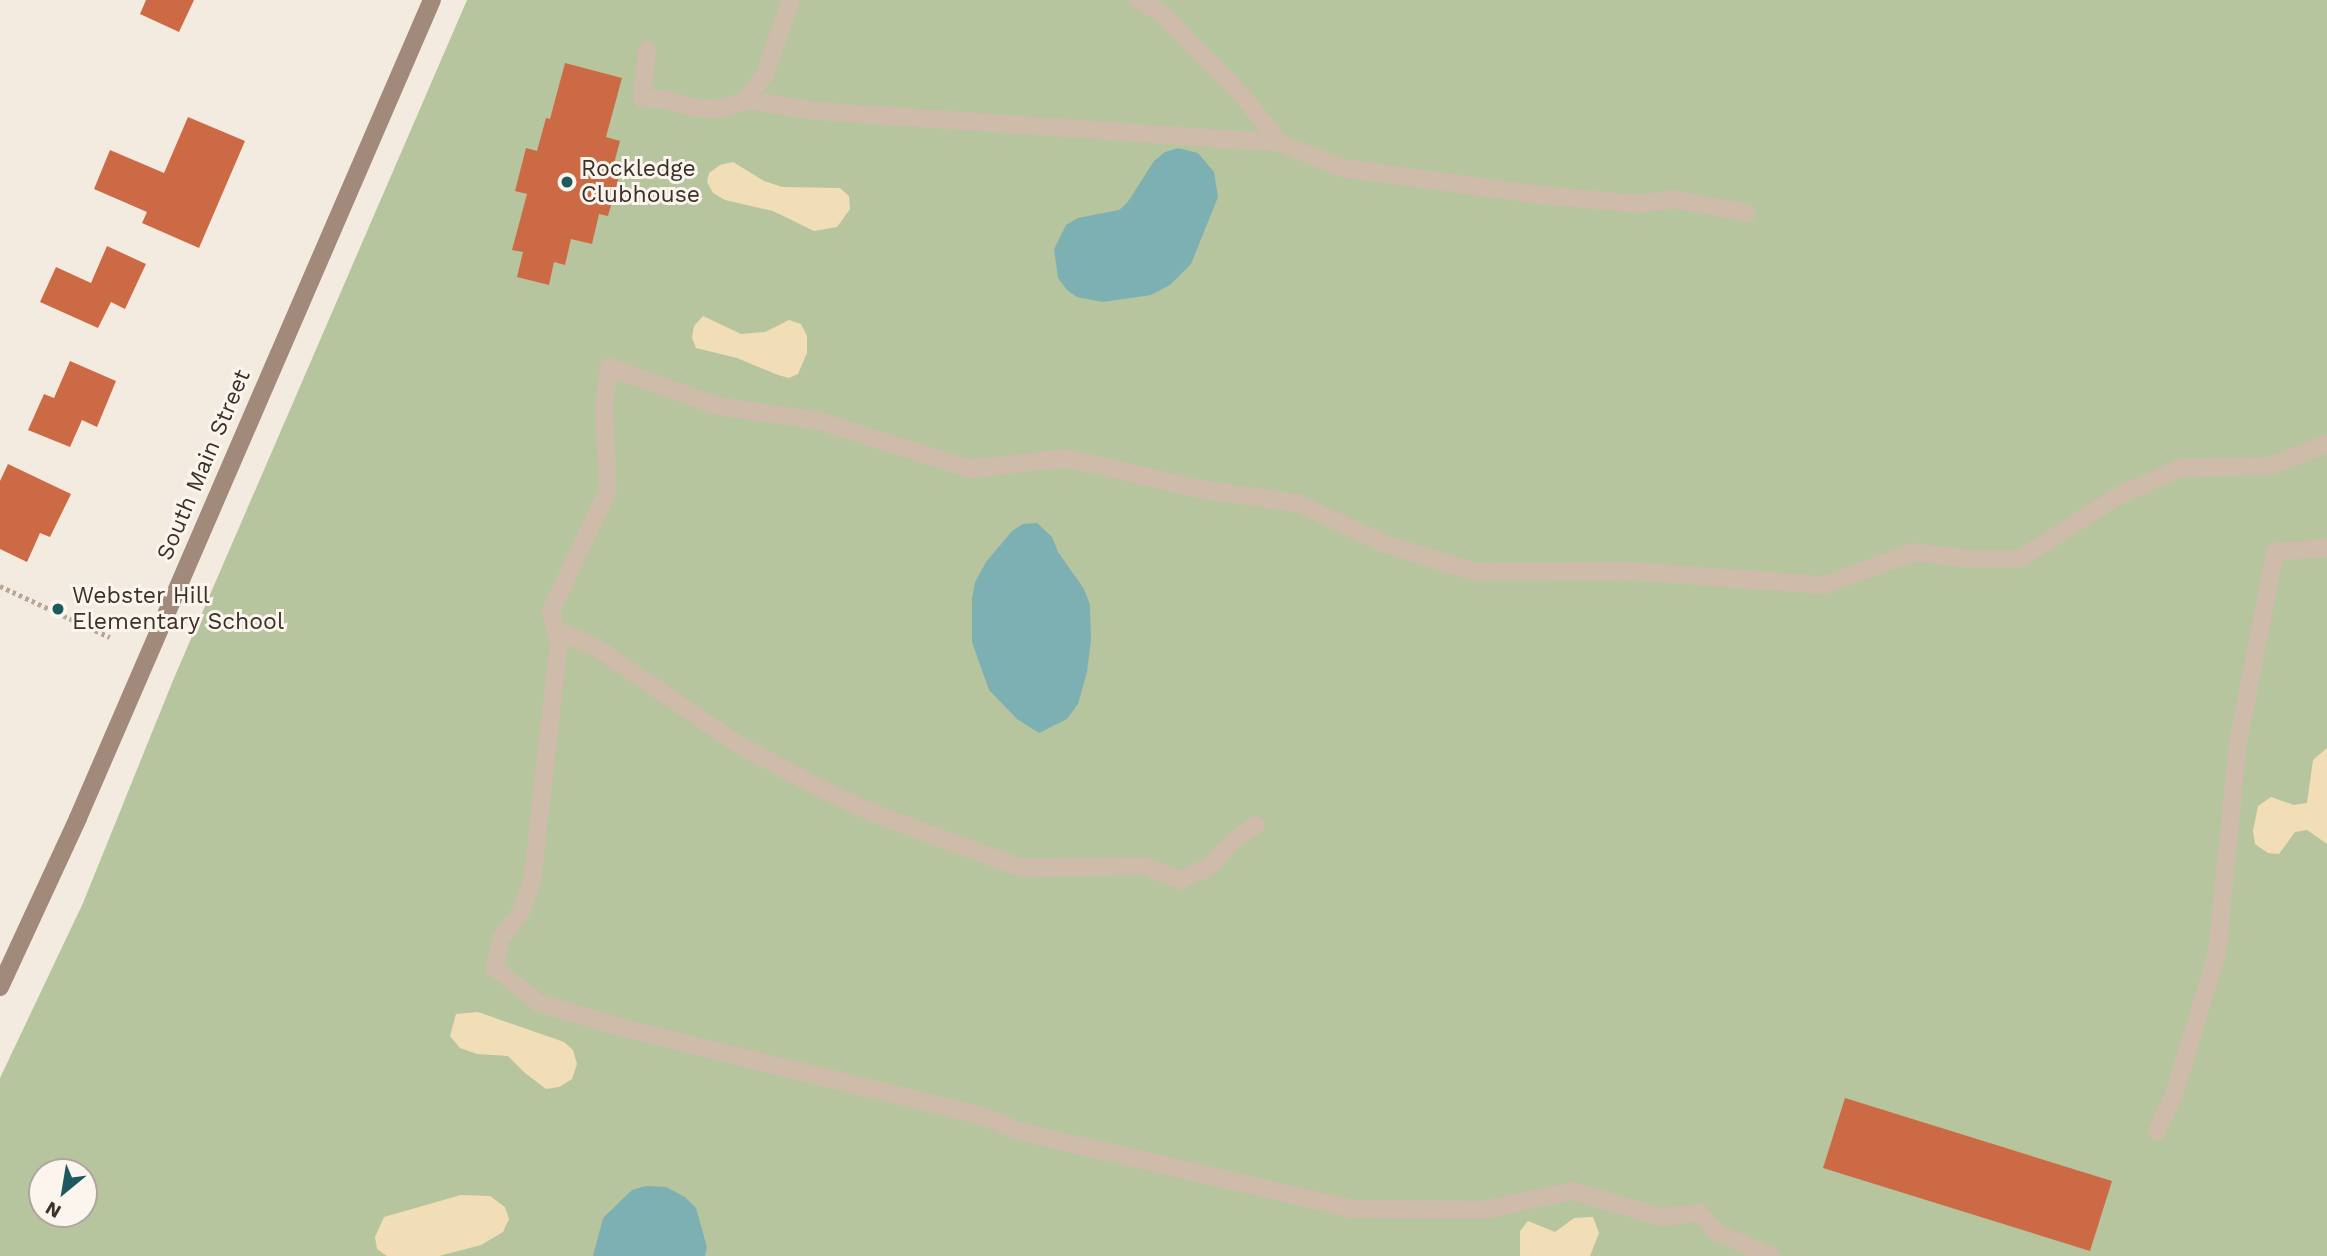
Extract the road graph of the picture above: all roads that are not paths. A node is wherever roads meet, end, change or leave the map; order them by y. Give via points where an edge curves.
1 (432, 0) edge
2 (791, 0) edge
3 (1139, 0) edge
4 (647, 50) dead end
5 (746, 100) junction
6 (1280, 143) junction
7 (1747, 214) dead end
8 (2327, 444) edge
9 (2327, 548) edge
10 (556, 630) junction
11 (1256, 825) dead end
12 (0, 987) edge
13 (2157, 1131) dead end
14 (1771, 1256) edge

1 - 12 main road, South Main Street via 78,818
2 - 5 lane via 765,74
3 - 6 lane via 1159,11 1234,86
4 - 5 lane via 642,98 722,109
5 - 6 lane via 815,111
6 - 7 lane via 1342,168 1531,194 1639,204 1673,199
8 - 10 lane via 2270,466 2180,468 2116,497 2020,559 1914,552 1824,585 1628,571 1475,572 1385,544 1298,503 1205,490 1066,458 970,469 819,421 718,406 609,367 604,408 608,490 551,611
9 - 13 lane via 2275,552 2238,743 2217,953 2174,1094
10 - 11 lane via 597,648 739,746 824,790 1021,868 1144,866 1181,880 1209,867
10 - 14 lane via 559,643 532,882 521,911 501,938 495,968 539,1003 627,1029 982,1115 1021,1132 1353,1209 1483,1210 1572,1191 1661,1217 1700,1213 1716,1232

